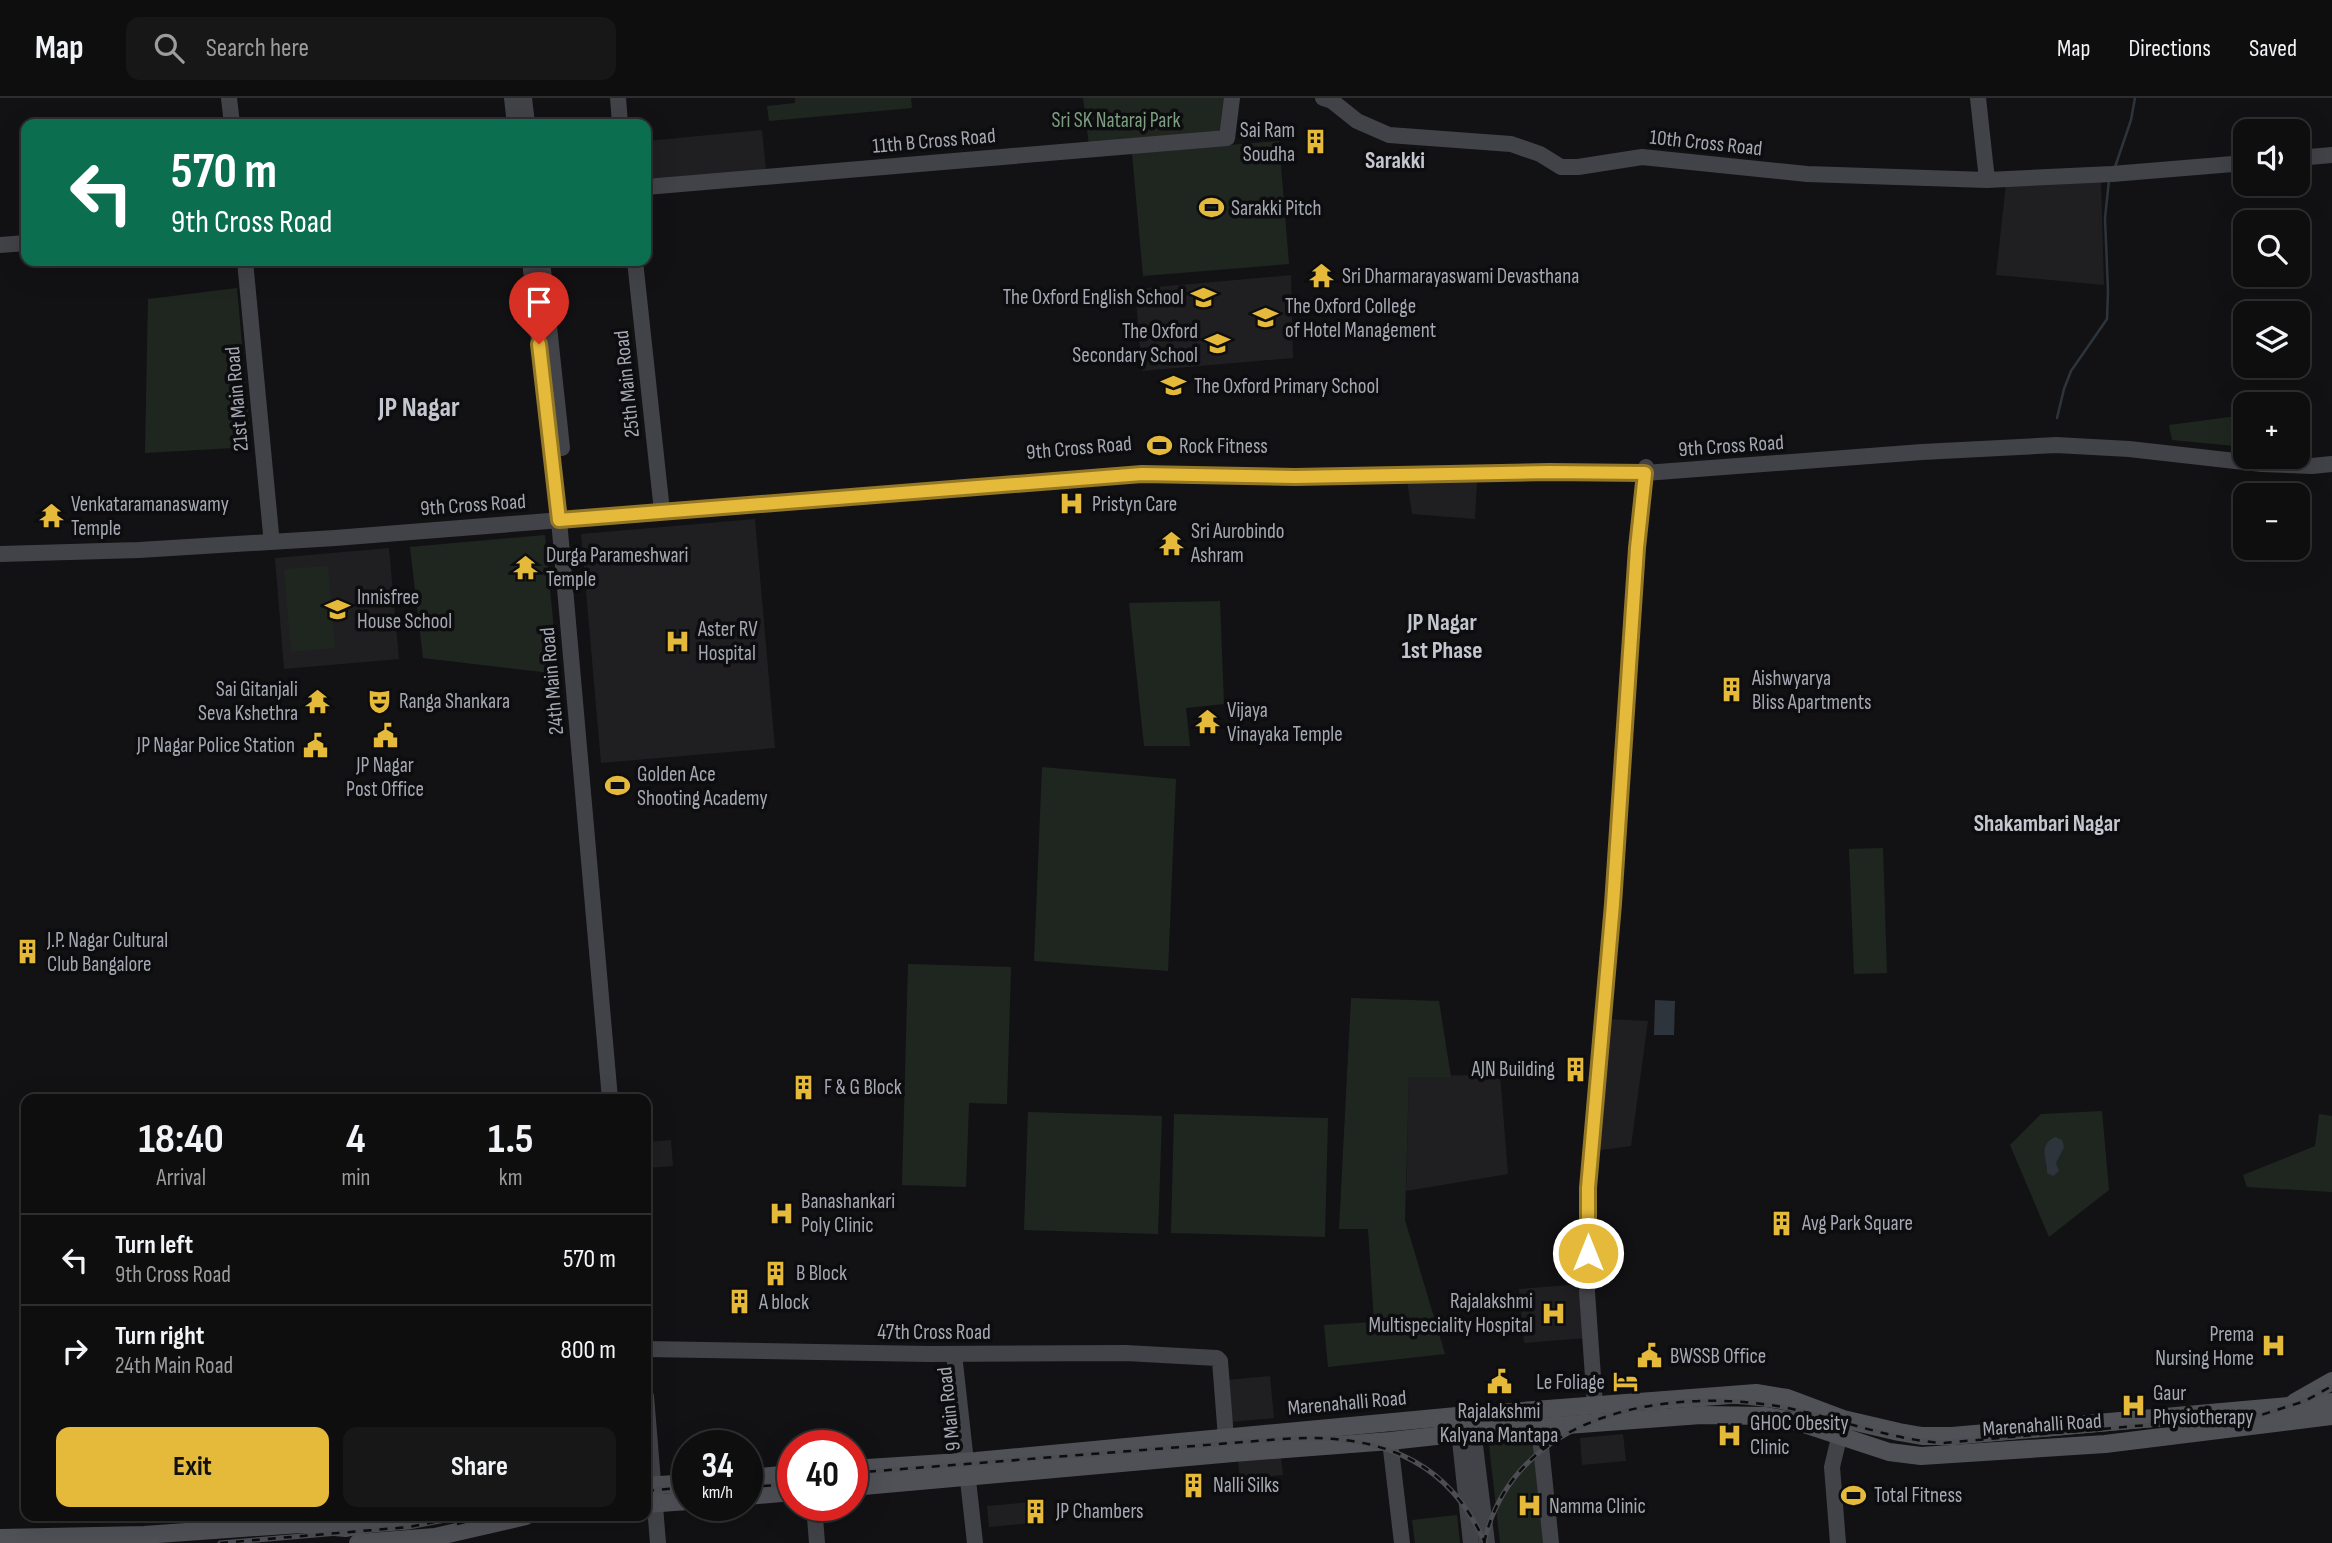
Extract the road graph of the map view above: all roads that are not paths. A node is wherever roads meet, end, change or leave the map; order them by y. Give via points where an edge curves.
1 (229, 98) edge
2 (512, 98) edge
3 (524, 98) edge
4 (618, 98) edge
5 (1232, 98) edge
6 (1323, 98) edge
7 (1978, 98) edge
8 (231, 119) edge
9 (514, 119) edge
10 (526, 119) edge
11 (620, 119) edge
12 (2332, 155) edge
13 (2310, 157) edge
14 (2233, 164) edge
15 (1987, 180) junction
16 (651, 187) edge
17 (21, 243) edge
18 (0, 245) edge
19 (246, 266) edge
20 (531, 266) edge
21 (542, 266) edge
22 (636, 266) edge
23 (2233, 452) edge
24 (2310, 456) edge
25 (2332, 456) edge
26 (2332, 464) edge
27 (1645, 470) junction
28 (661, 502) junction
29 (564, 515) junction
30 (271, 534) junction
31 (0, 546) edge
32 (0, 554) edge
33 (610, 1094) edge
34 (620, 1094) edge
35 (651, 1349) edge
36 (959, 1354) junction
37 (2332, 1381) edge
38 (2332, 1402) edge
39 (1595, 1405) junction
40 (2285, 1406) junction
41 (2332, 1416) edge
42 (1465, 1424) junction
43 (1539, 1427) junction
44 (1842, 1427) junction
45 (1226, 1437) junction
46 (1390, 1441) junction
47 (972, 1468) junction
48 (868, 1469) edge
49 (868, 1484) edge
50 (672, 1489) edge
51 (651, 1497) edge
52 (651, 1498) edge
53 (672, 1500) edge
54 (651, 1508) edge
55 (384, 1521) edge
56 (504, 1521) edge
57 (649, 1521) edge
58 (815, 1521) edge
59 (346, 1528) junction
60 (0, 1538) edge
61 (107, 1540) edge
62 (15, 1543) edge
63 (56, 1543) edge
64 (173, 1543) edge
65 (358, 1543) edge
66 (649, 1543) edge
67 (658, 1543) edge
68 (817, 1543) edge
69 (975, 1543) edge
70 (984, 1543) edge
71 (1402, 1543) edge
72 (1471, 1543) edge
73 (1487, 1543) edge
74 (1551, 1543) edge
75 (1838, 1543) edge

1 - 8 main road
2 - 9 main road
3 - 10 main road
4 - 11 main road
5 - 16 main road, 11th B Cross Road via 1227,138
6 - 15 main road, 10th Cross Road via 1389,135 1511,144 1540,153 1561,167 1642,157 1807,174
7 - 15 main road
12 - 13 main road
14 - 15 main road, 10th Cross Road
17 - 18 main road
19 - 30 main road, 21st Main Road
20 - 29 main road, 24th Main Road
21 - 29 main road, 24th Main Road
22 - 28 main road, 25th Main Road
23 - 27 main road, 9th Cross Road via 2052,438
24 - 25 main road
26 - 27 main road, 9th Cross Road via 2262,464 2056,445
27 - 28 main road, 9th Cross Road via 1549,466 1288,470 1141,463
27 - 29 main road, 9th Cross Road via 1308,477 1142,474
27 - 39 main road via 1588,1188 1587,1292
28 - 29 main road, 9th Cross Road
29 - 30 main road, 9th Cross Road
29 - 32 main road, 9th Cross Road via 256,543
29 - 33 main road, 24th Main Road
29 - 34 main road, 24th Main Road
30 - 31 main road, 9th Cross Road
35 - 36 main road, 47th Cross Road
36 - 45 main road, 47th Cross Road via 1126,1353 1217,1358
36 - 47 main road
37 - 40 main road
38 - 40 main road, Marenahalli Road
39 - 42 main road, Marenahalli Road
39 - 44 main road, Marenahalli Road via 1756,1393 1787,1398
40 - 44 main road, Marenahalli Road via 1952,1436
41 - 44 main road, Marenahalli Road via 2105,1444 1921,1456 1888,1451
42 - 43 main road, Marenahalli Road
42 - 45 main road, Marenahalli Road
42 - 46 main road, Marenahalli Road
42 - 72 main road
42 - 73 main road
43 - 44 main road, Marenahalli Road via 1701,1415 1766,1416
43 - 74 main road
44 - 75 main road via 1832,1467
45 - 47 main road, Marenahalli Road
46 - 47 main road, Marenahalli Road
46 - 71 main road
47 - 48 main road, Marenahalli Road
47 - 49 main road, Marenahalli Road
47 - 69 main road
47 - 70 main road
50 - 51 main road
52 - 53 main road
54 - 67 main road
55 - 59 main road
56 - 65 main road via 435,1537
57 - 66 main road
58 - 68 main road
59 - 61 main road via 300,1524
59 - 64 main road
60 - 61 main road
62 - 63 main road

